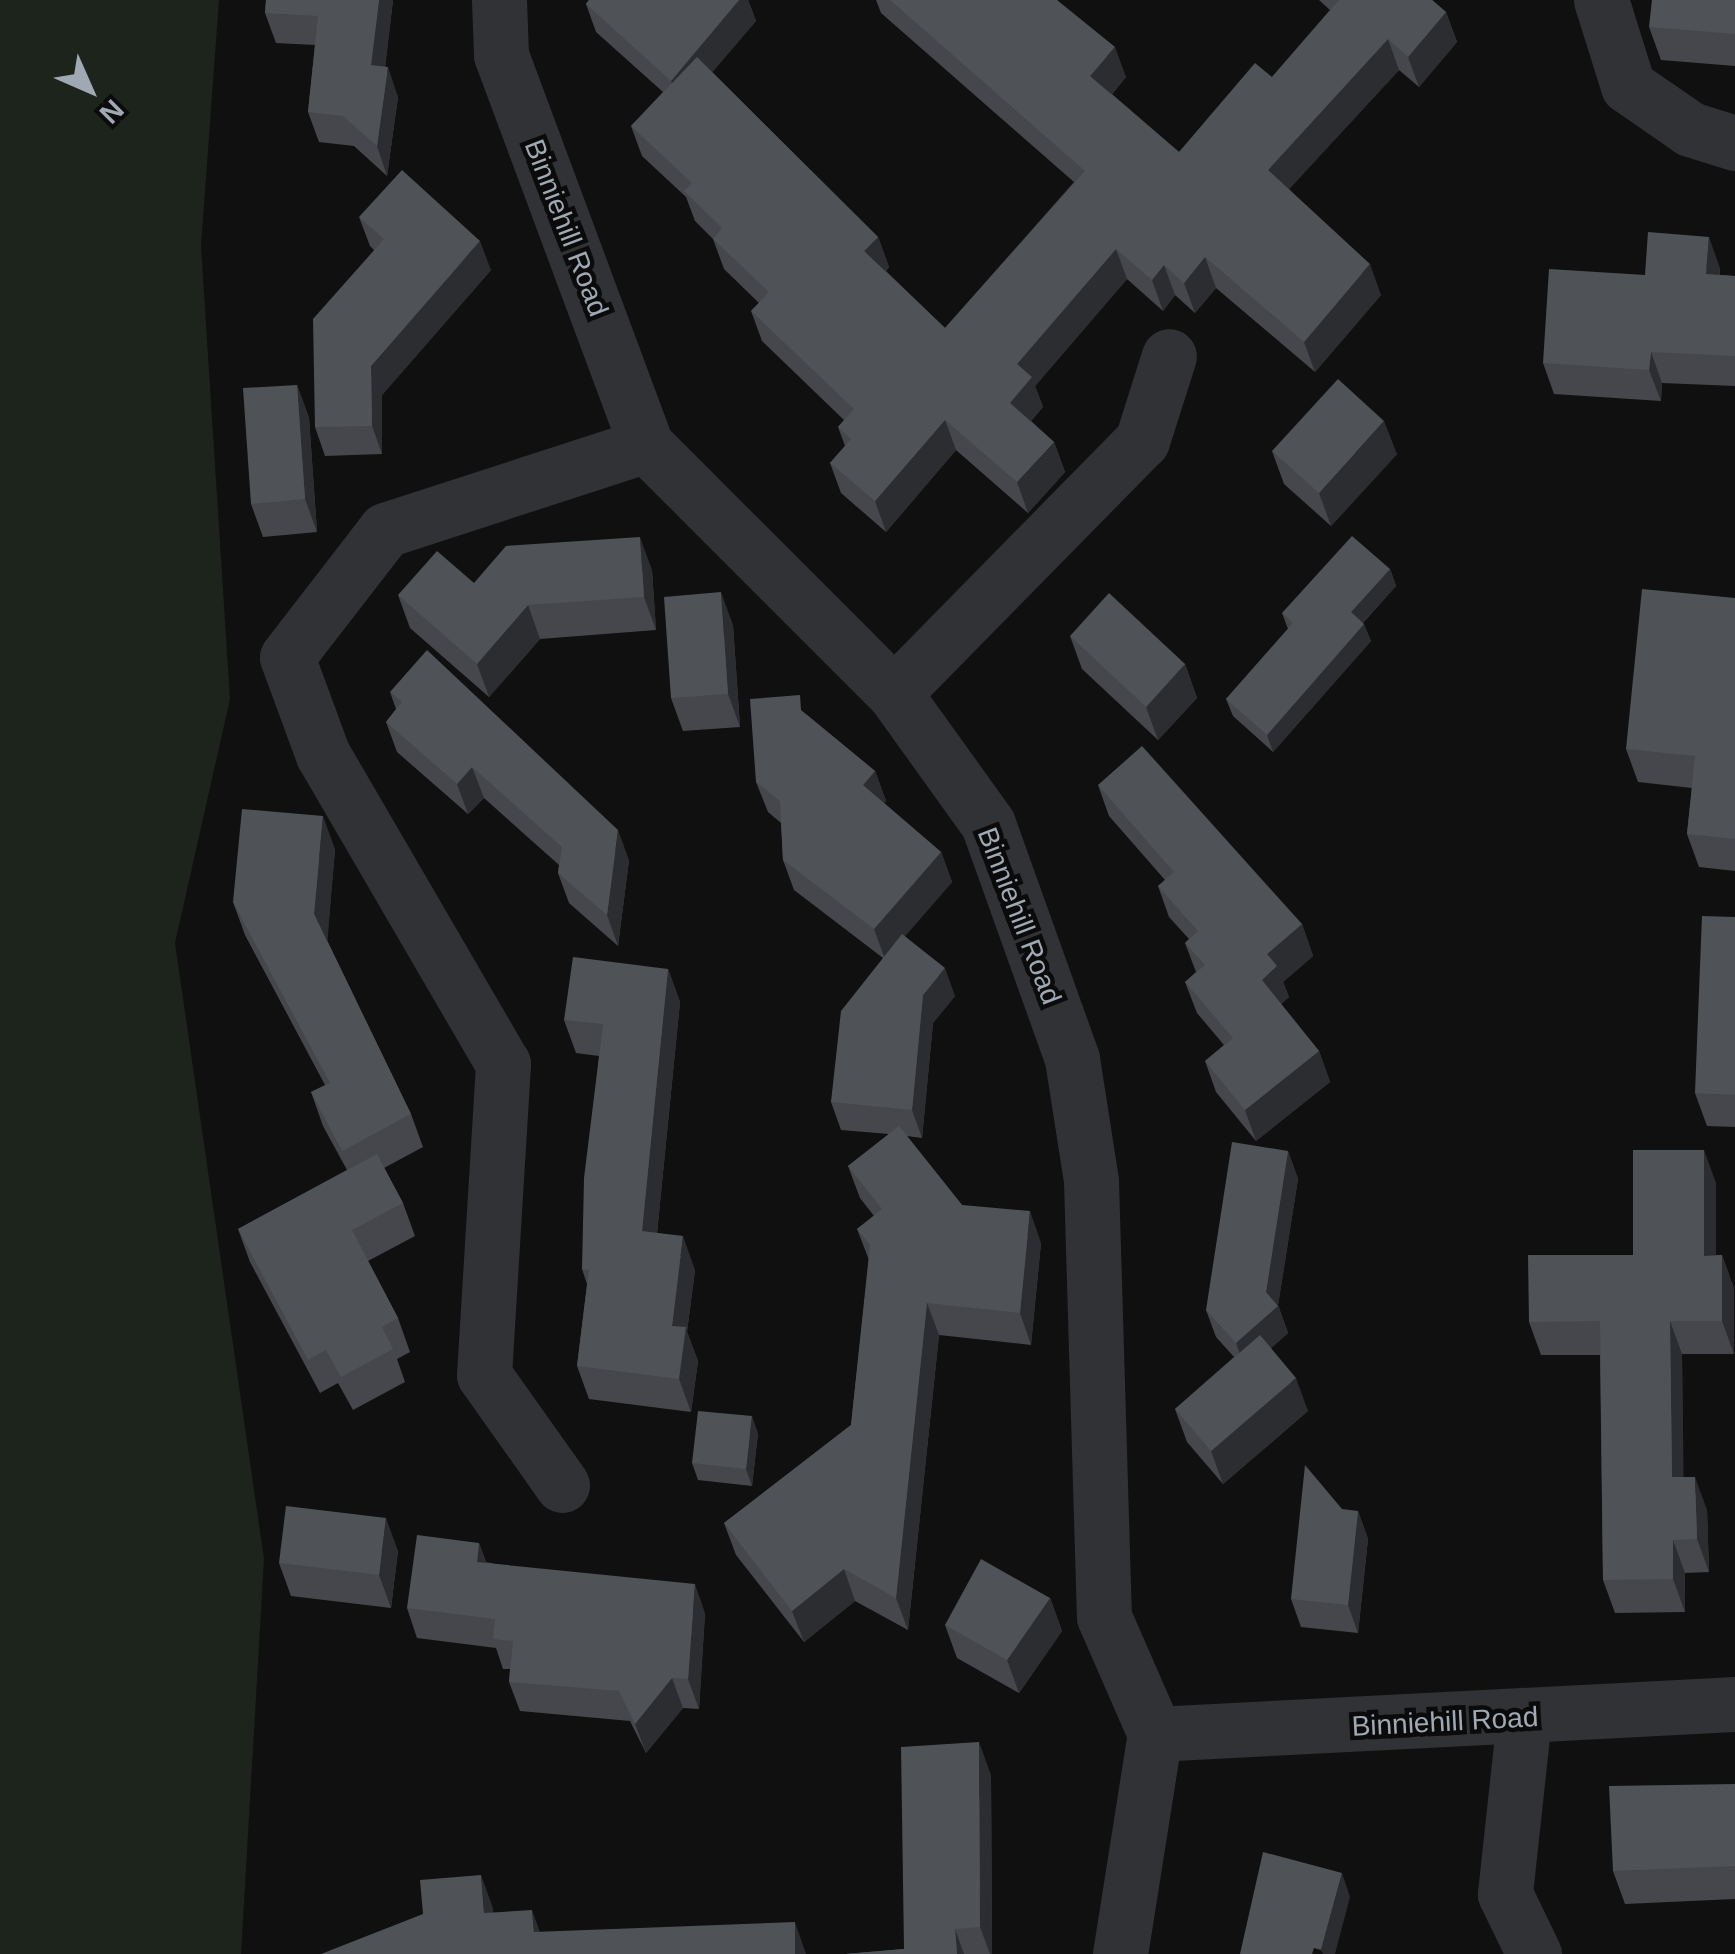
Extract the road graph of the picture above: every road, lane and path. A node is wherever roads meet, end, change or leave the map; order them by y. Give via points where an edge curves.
1 (499, 0) edge
2 (1601, 0) edge
3 (1735, 143) edge
4 (1169, 356) dead end
5 (646, 445) junction
6 (894, 693) junction
7 (562, 1485) dead end
8 (1735, 1704) edge
9 (1524, 1718) junction
10 (1156, 1734) junction
11 (1120, 1954) edge
12 (1534, 1954) edge

1 - 5 street, Binniehill Road via 501,56
2 - 3 street via 1628,86 1690,129
4 - 6 street via 1142,441
5 - 6 street, Binniehill Road
5 - 7 street via 385,530 288,657 324,755 503,1064 484,1375
6 - 10 street, Binniehill Road via 988,824 1072,1059 1091,1181 1104,1617
8 - 9 street, Binniehill Road
9 - 10 street, Binniehill Road
9 - 12 street via 1506,1894
10 - 11 street

